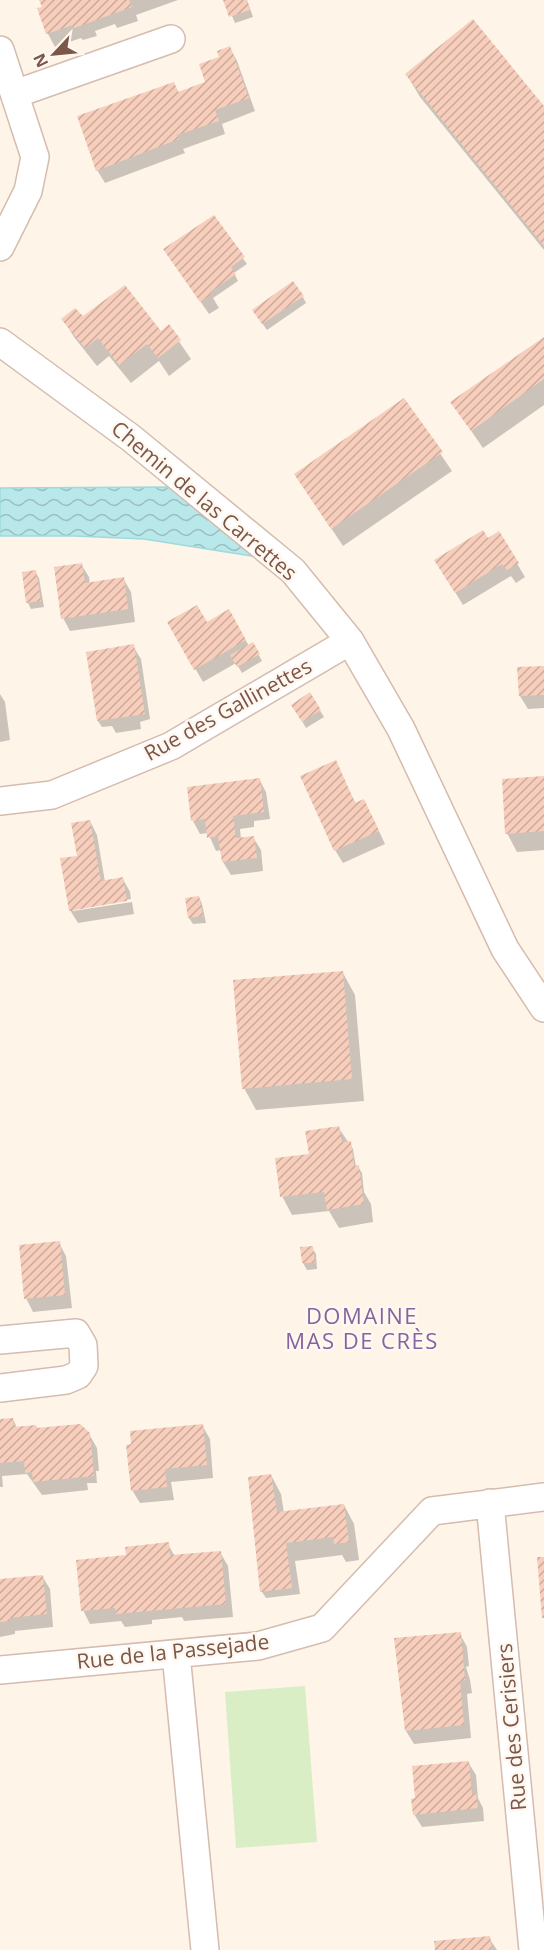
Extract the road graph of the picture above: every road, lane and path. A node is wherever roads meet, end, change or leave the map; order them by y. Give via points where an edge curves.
1 (171, 39) dead end
2 (0, 50) edge
3 (15, 94) junction
4 (0, 247) edge
5 (0, 342) edge
6 (350, 640) junction
7 (0, 801) edge
8 (544, 1008) edge
9 (0, 1340) edge
10 (0, 1388) edge
11 (544, 1497) edge
12 (490, 1503) junction
13 (176, 1654) junction
14 (0, 1670) edge
15 (205, 1950) edge
16 (533, 1950) edge

1 - 3 street
2 - 3 street
3 - 4 street via 35,157 28,191
5 - 6 street, Chemin de las Carrettes via 131,438 293,571
6 - 7 street, Rue des Gallinettes via 171,746 52,795
6 - 8 street, Chemin de las Carrettes via 401,729 505,949
9 - 10 street via 76,1333 83,1345 84,1366 78,1375 66,1380
11 - 12 street, Rue de la Passejade
12 - 13 street, Rue de la Passejade via 432,1511 322,1628 258,1646
12 - 16 street, Rue des Cerisiers
13 - 14 street, Rue de la Passejade
13 - 15 street

